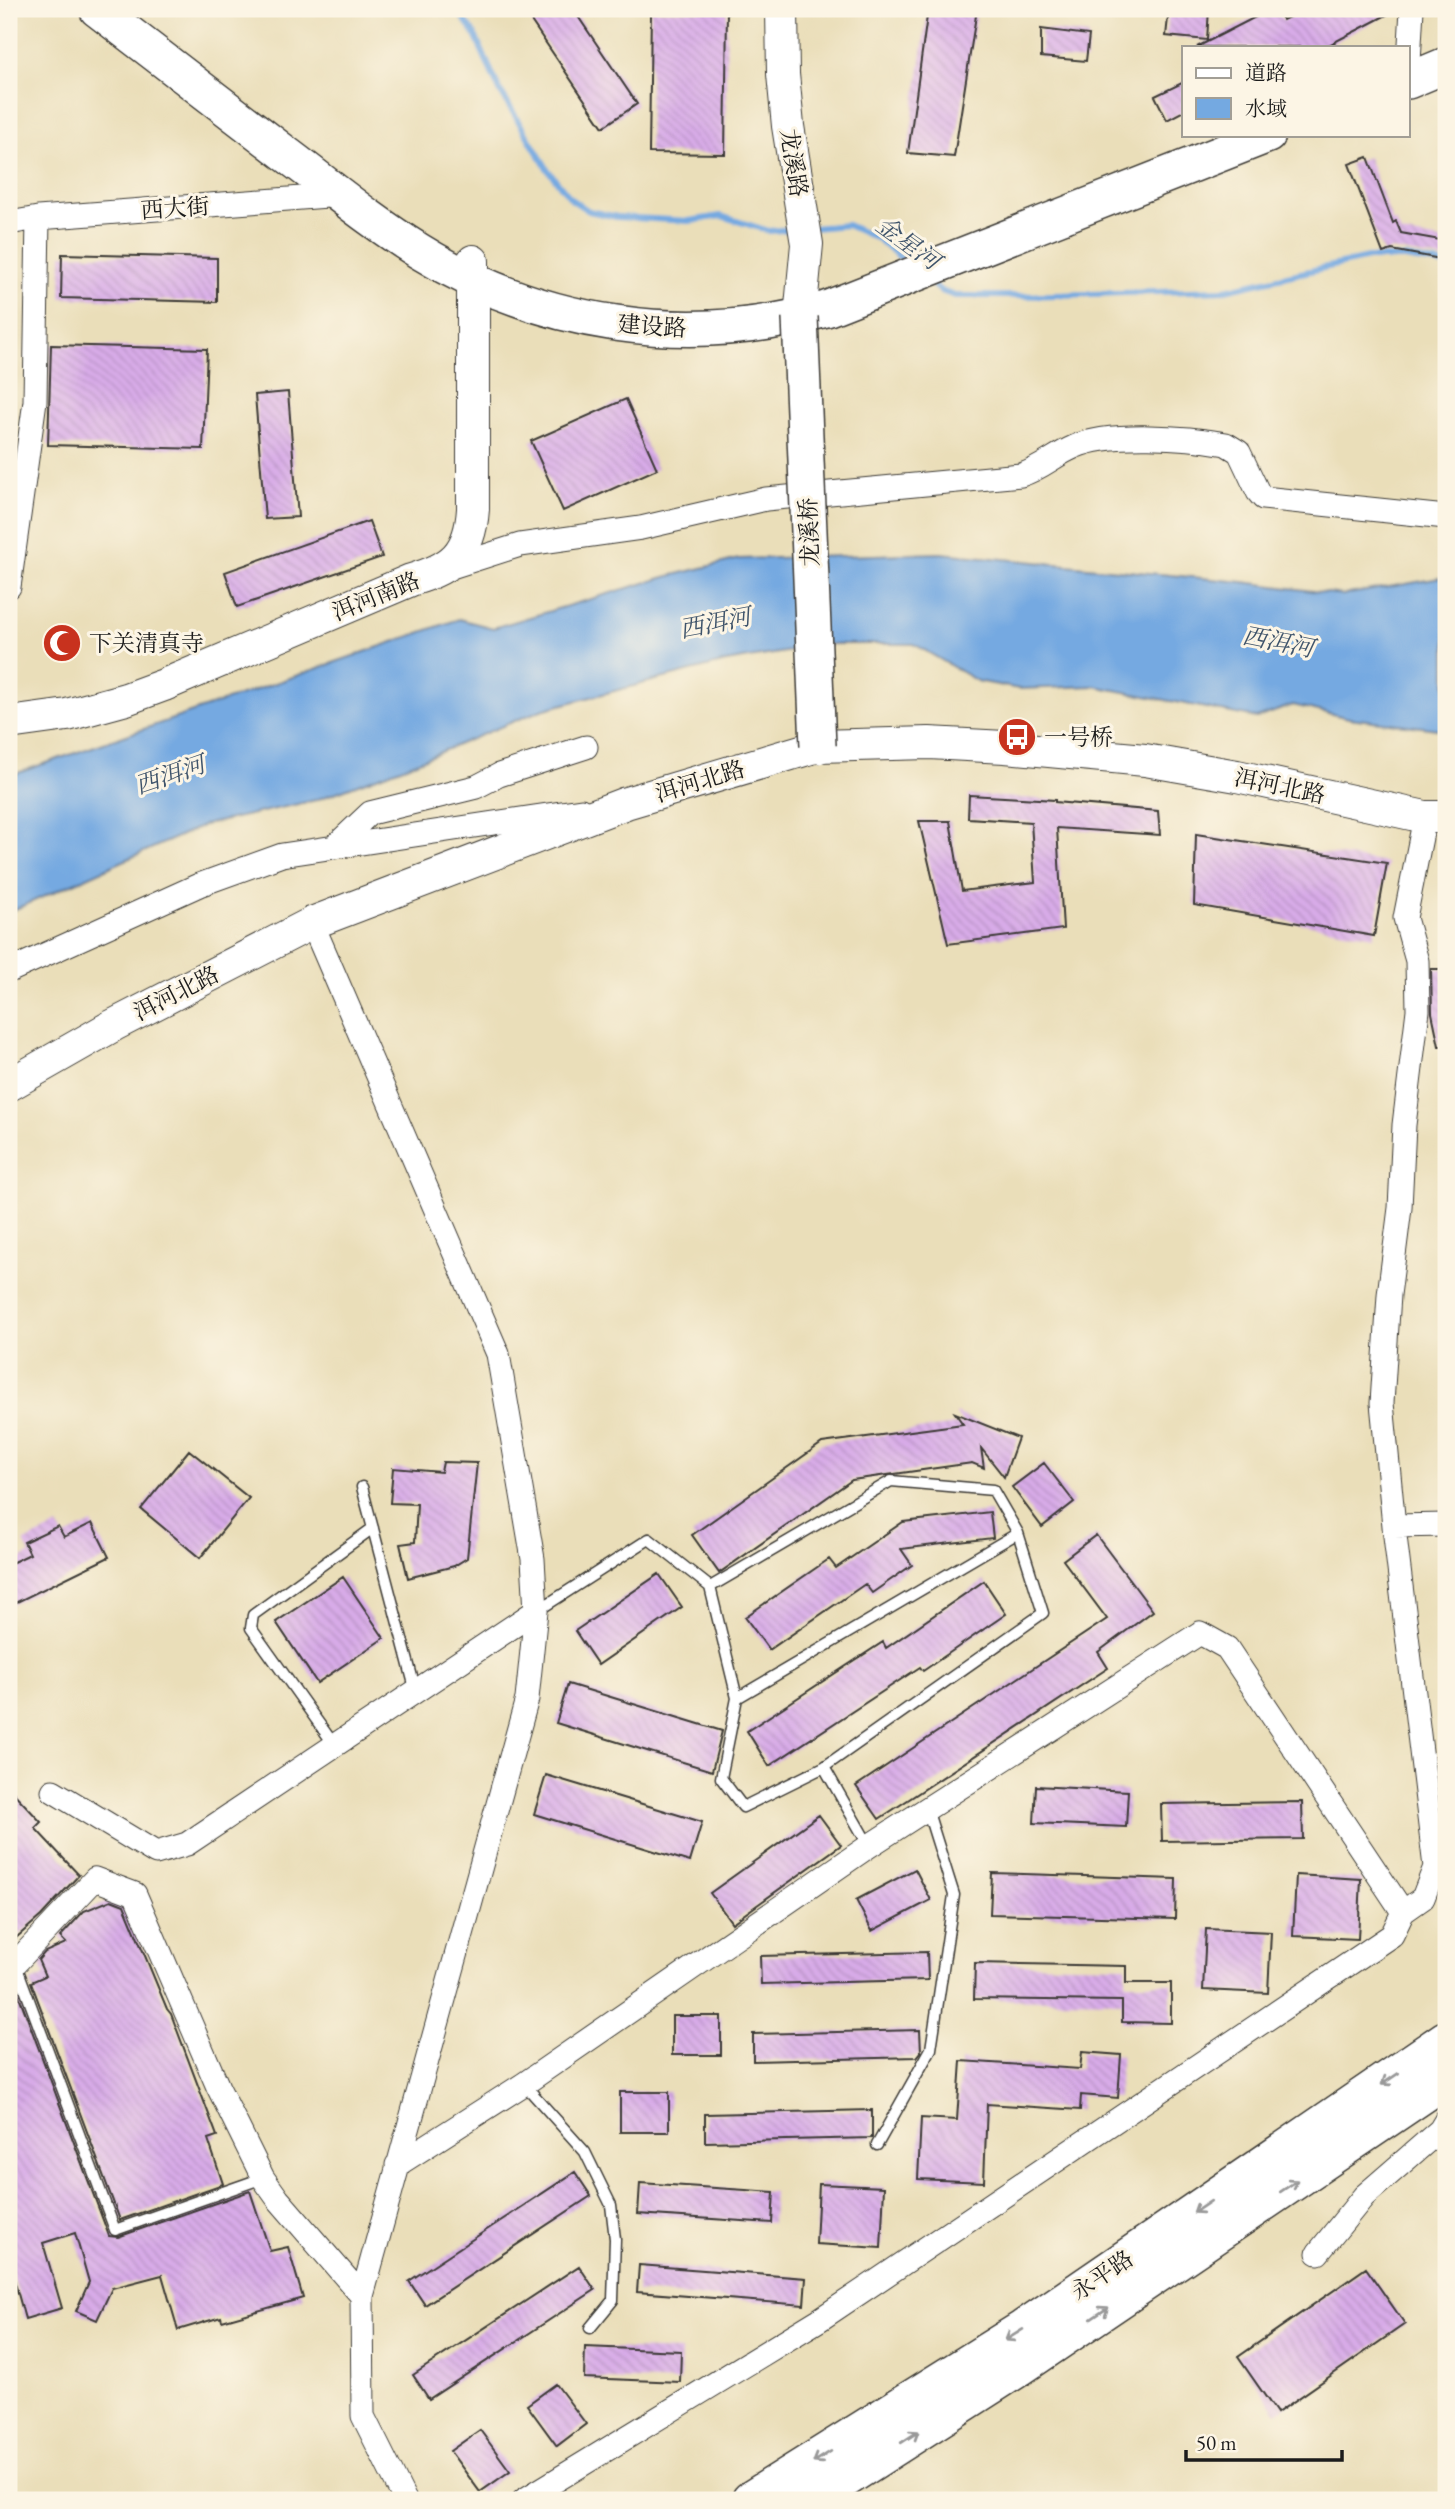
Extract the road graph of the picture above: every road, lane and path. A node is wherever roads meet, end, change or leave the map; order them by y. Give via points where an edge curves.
1 (97, 9) edge
2 (124, 9) edge
3 (782, 9) edge
4 (1412, 9) edge
5 (1446, 43) edge
6 (1409, 46) edge
7 (1410, 58) edge
8 (1446, 65) edge
9 (1410, 79) edge
10 (1216, 136) edge
11 (1265, 136) edge
12 (341, 195) junction
13 (38, 218) junction
14 (9, 223) edge
15 (944, 254) junction
16 (473, 271) junction
17 (801, 308) junction
18 (1446, 517) edge
19 (438, 571) junction
20 (9, 587) edge
21 (9, 723) edge
22 (818, 746) junction
23 (586, 747) dead end
24 (626, 803) junction
25 (1436, 817) edge
26 (334, 847) junction
27 (312, 923) junction
28 (9, 971) edge
29 (9, 1085) edge
30 (362, 1487) dead end
31 (1446, 1525) edge
32 (1394, 1526) junction
33 (373, 1528) junction
34 (1018, 1533) junction
35 (710, 1587) junction
36 (536, 1611) junction
37 (416, 1692) junction
38 (737, 1698) junction
39 (335, 1746) junction
40 (824, 1767) junction
41 (53, 1791) dead end
42 (927, 1809) junction
43 (869, 1846) junction
44 (1403, 1912) junction
45 (12, 1967) edge
46 (1446, 2040) edge
47 (1446, 2078) edge
48 (524, 2084) junction
49 (1446, 2120) edge
50 (877, 2145) dead end
51 (397, 2165) junction
52 (262, 2178) junction
53 (1318, 2253) dead end
54 (362, 2296) junction
55 (590, 2328) dead end
56 (405, 2500) edge
57 (524, 2500) edge
58 (751, 2500) edge
59 (811, 2500) edge

1 - 12 main road, 建设路
2 - 16 main road, 建设路
3 - 17 street, 龙溪路 via 784,87 807,244
4 - 6 street
5 - 7 main road
8 - 9 main road
10 - 15 main road, 建设路
11 - 15 main road, 建设路
12 - 13 street, 西大街
12 - 16 main road, 建设路 via 400,239
13 - 14 street, 西大街
13 - 20 street via 35,401
15 - 17 main road, 建设路
16 - 17 main road, 建设路 via 555,311 637,327 706,328
16 - 19 street, 洱河南路 via 472,524 459,555
17 - 22 main road, 龙溪桥, bridge
18 - 19 street via 1263,498 1239,452 1226,444 1130,437 1075,446 1021,475 766,499 641,528 520,545
19 - 21 street, 洱河南路 via 126,699 67,715
22 - 24 street, 洱河北路
22 - 25 street, 洱河北路 via 929,743 1144,760
23 - 26 street via 476,787 370,813
24 - 26 street
24 - 27 street, 洱河北路
25 - 32 street via 1405,918 1417,961 1418,1010 1382,1403
26 - 28 street via 282,855 198,885
27 - 29 street, 洱河北路
27 - 36 street via 498,1354 533,1559
30 - 33 lane
31 - 32 street
32 - 44 street via 1434,1867 1423,1898
33 - 37 lane
33 - 39 lane via 253,1615 251,1628
34 - 35 lane via 993,1490 891,1481
34 - 38 lane
34 - 40 lane via 1043,1612
35 - 36 lane via 649,1539
35 - 38 lane
36 - 37 street
36 - 51 street via 527,1699
37 - 39 street
38 - 40 lane via 721,1778 743,1807
39 - 41 street via 187,1844 156,1853
40 - 43 lane
42 - 43 street
42 - 44 street via 1200,1633 1227,1648
42 - 50 lane via 954,1895 931,2049
43 - 48 street
44 - 57 street via 1392,1935 819,2320
45 - 52 lane via 115,2230
45 - 52 street via 95,1879 135,1894
46 -> 58 highway, 永平路 via 1024,2329
59 -> 47 highway, 永平路 via 1019,2367
48 - 51 street
48 - 55 lane via 585,2152 611,2205 615,2239 612,2300
49 - 53 street via 1364,2196
51 - 54 street
52 - 54 street
54 - 56 street via 363,2416

